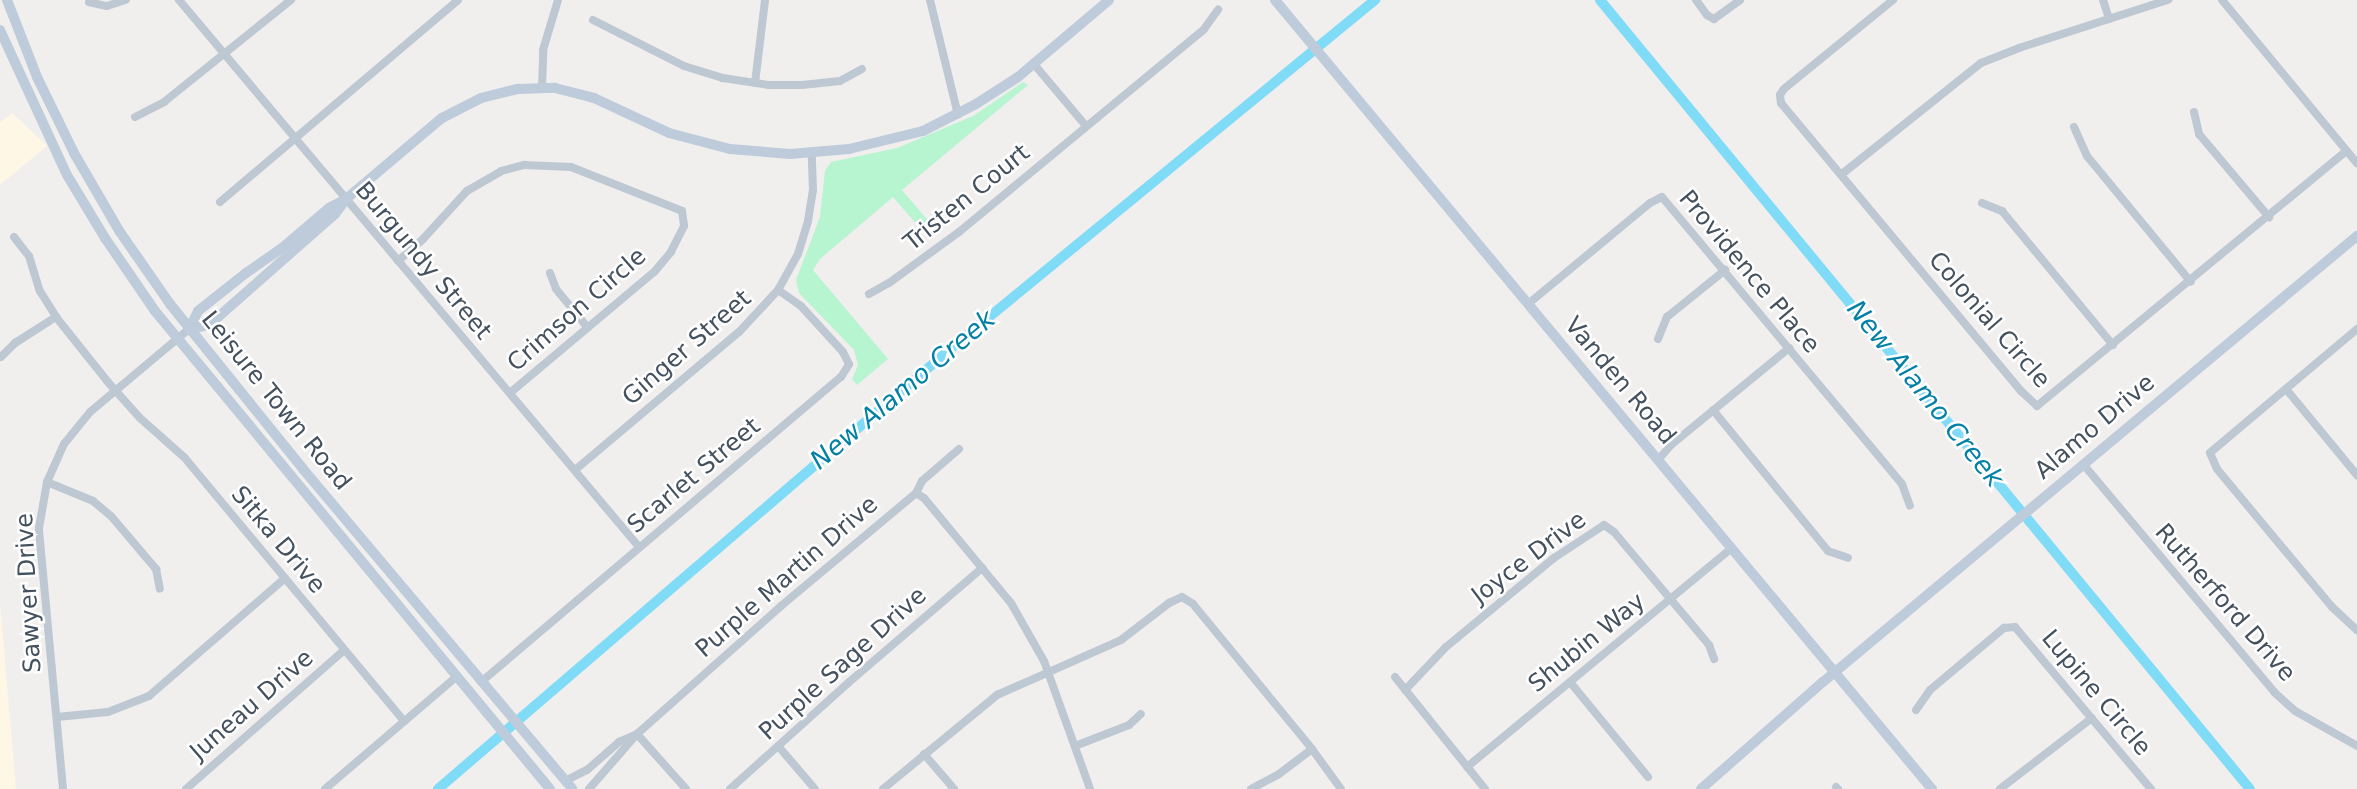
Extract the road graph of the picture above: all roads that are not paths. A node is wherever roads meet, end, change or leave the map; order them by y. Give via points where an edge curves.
1 (6, 0) edge
2 (126, 0) edge
3 (179, 0) edge
4 (291, 0) edge
5 (458, 0) edge
6 (558, 0) edge
7 (765, 0) edge
8 (930, 0) edge
9 (1109, 0) edge
10 (1275, 0) edge
11 (1696, 0) edge
12 (1740, 0) edge
13 (1893, 0) edge
14 (2103, 0) edge
15 (2168, 0) edge
16 (2222, 0) edge
17 (89, 2) edge
18 (1218, 10) dead end
19 (2109, 19) junction
20 (593, 20) dead end
21 (0, 30) edge
22 (225, 55) junction
23 (1034, 63) junction
24 (862, 69) dead end
25 (755, 83) junction
26 (541, 88) junction
27 (2194, 112) dead end
28 (958, 115) junction
29 (135, 117) dead end
30 (1086, 126) junction
31 (2074, 127) dead end
32 (294, 138) junction
33 (2346, 151) junction
34 (812, 154) junction
35 (2357, 163) edge
36 (1842, 173) junction
37 (346, 199) junction
38 (220, 202) dead end
39 (1982, 203) dead end
40 (2269, 217) junction
41 (2357, 236) edge
42 (14, 237) dead end
43 (398, 261) junction
44 (1725, 270) junction
45 (550, 273) dead end
46 (2192, 282) junction
47 (778, 290) junction
48 (869, 294) dead end
49 (1528, 304) junction
50 (56, 317) junction
51 (588, 327) junction
52 (189, 329) junction
53 (2357, 329) edge
54 (177, 339) junction
55 (1658, 339) dead end
56 (2113, 345) junction
57 (1789, 348) junction
58 (1, 357) edge
59 (2286, 389) junction
60 (115, 391) junction
61 (510, 393) junction
62 (1713, 410) junction
63 (958, 449) dead end
64 (1658, 460) junction
65 (2083, 464) junction
66 (575, 470) junction
67 (2357, 475) edge
68 (47, 482) junction
69 (916, 493) junction
70 (1910, 506) dead end
71 (639, 547) junction
72 (1732, 548) junction
73 (1848, 558) dead end
74 (982, 568) junction
75 (285, 579) junction
76 (160, 589) dead end
77 (1670, 599) junction
78 (2357, 630) edge
79 (344, 650) junction
80 (1714, 659) dead end
81 (1048, 671) junction
82 (1836, 671) junction
83 (456, 677) junction
84 (1395, 677) dead end
85 (481, 682) junction
86 (1570, 682) junction
87 (1405, 690) junction
88 (1916, 709) dead end
89 (1141, 714) dead end
90 (57, 717) junction
91 (2092, 718) junction
92 (404, 721) junction
93 (637, 734) junction
94 (1075, 746) junction
95 (2357, 746) edge
96 (779, 747) junction
97 (1312, 749) junction
98 (925, 754) junction
99 (1467, 767) junction
100 (1648, 777) dead end
101 (568, 785) edge
102 (63, 789) edge
103 (186, 789) edge
104 (325, 789) edge
105 (550, 789) edge
106 (589, 789) edge
107 (685, 789) edge
108 (730, 789) edge
109 (815, 789) edge
110 (883, 789) edge
111 (954, 789) edge
112 (1090, 789) edge
113 (1251, 789) edge
114 (1341, 789) edge
115 (1485, 789) edge
116 (1701, 789) edge
117 (1933, 789) edge
118 (2000, 789) edge
119 (2151, 789) edge

1 - 52 main road, Leisure Town Road via 74,153 120,232
2 - 17 street via 107,6
3 - 22 street, Burgundy Street
4 - 22 street
5 - 32 street
6 - 26 street via 543,50
7 - 25 street
8 - 28 street
9 - 23 main road
10 - 49 main road, Vanden Road
11 - 12 street via 1714,19
13 - 36 street, Colonial Circle via 1780,95 1781,103
14 - 19 street
15 - 19 street
16 - 33 street
18 - 30 street, Tristen Court via 1204,29
19 - 36 street via 1981,63
20 - 25 street via 684,66
21 - 54 main road, Leisure Town Road via 80,198
22 - 29 street via 164,103
22 - 32 street, Burgundy Street
23 - 28 main road
23 - 30 street
24 - 25 street via 840,81
26 - 34 main road via 581,93 701,143 758,153
26 - 37 main road via 492,94 459,108
27 - 40 street via 2199,134
28 - 34 main road via 886,142
30 - 48 street, Tristen Court via 959,232
31 - 46 street via 2087,156
32 - 37 street, Burgundy Street
32 - 38 street
33 - 35 street
33 - 40 street, Colonial Circle
34 - 47 street, Ginger Street via 808,221 798,254
36 - 56 street, Colonial Circle via 2032,403 2043,405
37 - 43 street, Burgundy Street
37 - 52 main road via 198,311
37 - 52 main road via 259,285 209,326
39 - 56 street via 2002,211
40 - 46 street, Colonial Circle
41 - 65 main road, Alamo Drive
42 - 50 street, Sitka Drive via 29,256 40,291
43 - 51 street, Crimson Circle via 467,191 501,171 524,165 571,167 682,211 684,226 671,252
43 - 61 street, Burgundy Street
44 - 49 street, Providence Place via 1662,197
44 - 55 street via 1667,317
44 - 57 street, Providence Place
45 - 51 street via 556,289
46 - 56 street, Colonial Circle
47 - 66 street, Ginger Street via 739,332
47 - 71 street, Scarlet Street via 818,323 849,364 841,377
49 - 64 main road, Vanden Road
50 - 58 street
50 - 60 street, Sitka Drive
51 - 61 street, Crimson Circle
52 - 54 street, Sawyer Drive
52 - 85 main road, Leisure Town Road
53 - 59 street
54 - 60 street, Sawyer Drive
54 - 83 main road, Leisure Town Road
57 - 62 street
57 - 70 street, Providence Place via 1902,484
59 - 67 street
59 - 78 street via 2210,453 2217,469 2332,607
60 - 68 street, Sawyer Drive via 76,427
60 - 75 street, Sitka Drive via 184,457
61 - 66 street, Burgundy Street
62 - 64 street
62 - 73 street via 1828,551
63 - 69 street, Purple Martin Drive via 922,481
64 - 72 main road, Vanden Road
65 - 82 main road, Alamo Drive
65 - 95 street, Rutherford Drive via 2273,692 2295,711
66 - 71 street, Burgundy Street
68 - 76 street via 84,497 111,516 156,569
68 - 90 street, Sawyer Drive via 40,528
69 - 74 street
69 - 93 street, Purple Martin Drive
71 - 85 street, Scarlet Street
72 - 77 street, Shubin Way
72 - 82 main road, Vanden Road
74 - 81 street via 1011,603
74 - 96 street, Purple Sage Drive
75 - 79 street, Sitka Drive
75 - 90 street via 149,696 107,712
77 - 80 street via 1709,645
77 - 86 street, Shubin Way
77 - 87 street, Joyce Drive via 1604,525 1553,558 1446,647
79 - 92 street, Sitka Drive
79 - 103 street, Juneau Drive
81 - 94 street
81 - 97 street via 1121,640 1182,597 1193,604
81 - 98 street via 998,695
82 - 116 main road, Alamo Drive
82 - 117 main road, Vanden Road
83 - 92 street
83 - 105 main road, Leisure Town Road
84 - 87 street
85 - 101 main road, Leisure Town Road
86 - 99 street, Shubin Way
86 - 100 street
87 - 99 street
88 - 91 street, Lupine Circle via 1930,690 2004,628 2015,627
89 - 94 street via 1129,725
90 - 102 street, Sawyer Drive
91 - 118 street
91 - 119 street, Lupine Circle
92 - 104 street
93 - 101 street, Purple Martin Drive via 619,742
93 - 106 street, Purple Martin Drive
93 - 107 street
94 - 112 street
96 - 108 street, Purple Sage Drive
96 - 109 street
97 - 113 street
97 - 114 street
98 - 110 street
98 - 111 street
99 - 115 street

